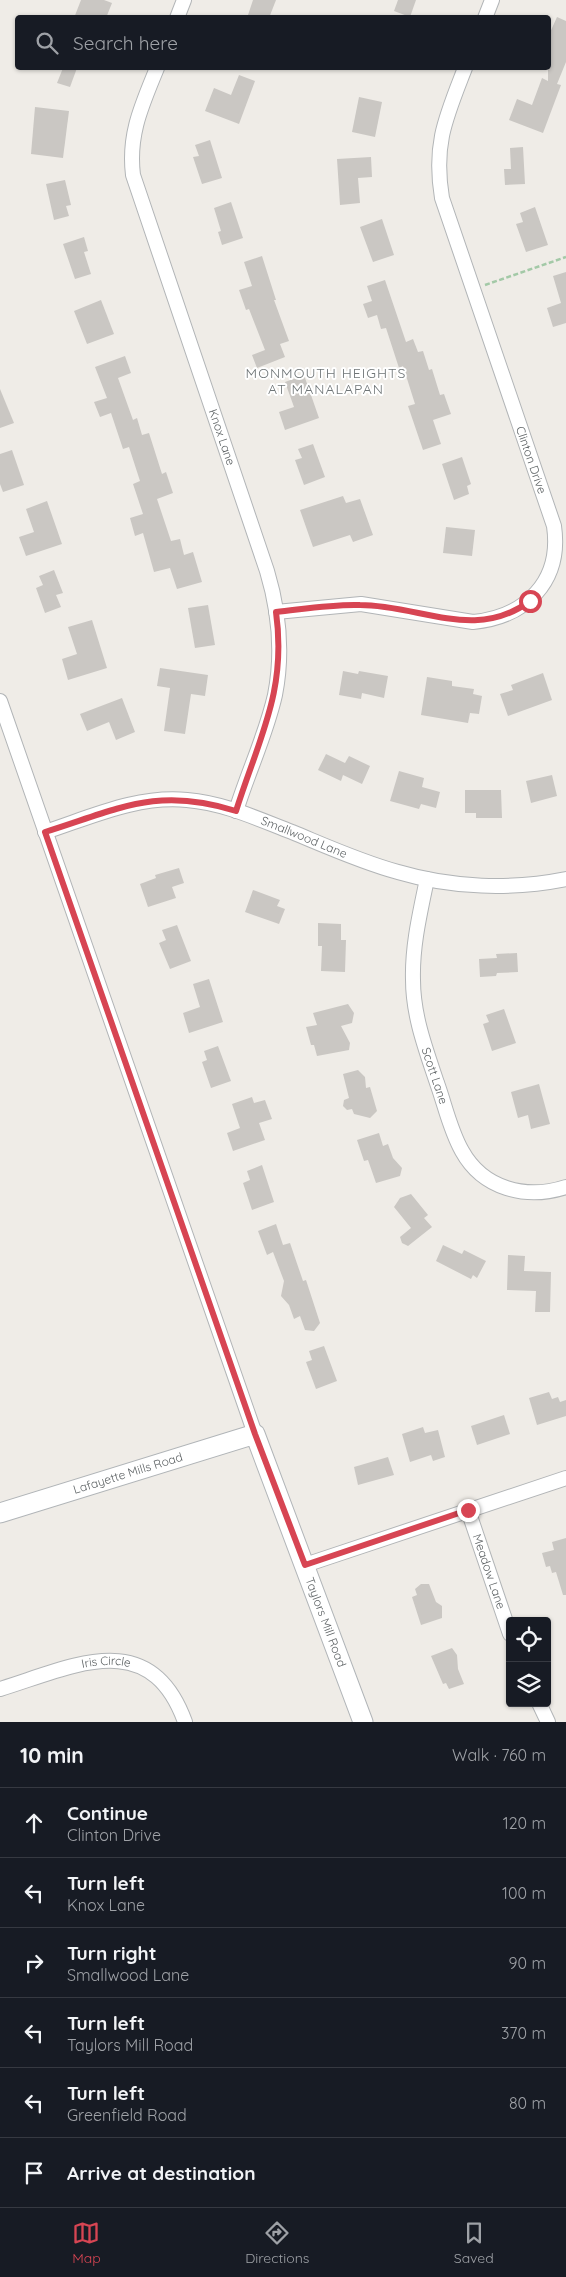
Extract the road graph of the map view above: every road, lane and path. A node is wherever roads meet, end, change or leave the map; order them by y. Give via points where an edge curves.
1 (184, 0) edge
2 (492, 0) edge
3 (178, 15) edge
4 (486, 15) edge
5 (156, 70) edge
6 (464, 70) edge
7 (566, 258) edge
8 (473, 289) junction
9 (276, 612) junction
10 (0, 701) edge
11 (236, 811) junction
12 (45, 832) junction
13 (427, 879) junction
14 (566, 879) edge
15 (566, 1187) edge
16 (255, 1434) junction
17 (566, 1478) edge
18 (468, 1510) junction
19 (0, 1513) edge
20 (305, 1565) junction
21 (506, 1622) edge
22 (0, 1689) edge
23 (541, 1707) edge
24 (185, 1722) edge
25 (363, 1722) edge
26 (548, 1722) edge

1 - 3 street
2 - 4 street
5 - 9 street, Knox Lane via 133,136 133,175 267,571
6 - 8 street, Clinton Drive via 446,117 438,168 442,198
7 - 8 path
8 - 9 street, Clinton Drive via 554,526 554,556 546,580 530,601 520,608 505,616 474,622 361,604
9 - 11 street, Knox Lane via 280,637 274,696
10 - 12 street, Taylors Mill Road
11 - 12 street, Smallwood Lane via 212,803 150,800
11 - 13 street, Smallwood Lane via 371,863
12 - 16 street, Taylors Mill Road
13 - 14 street, Smallwood Lane via 466,885 521,886
13 - 15 street, Scott Lane via 413,955 416,1008 426,1050 459,1145 473,1167 499,1186 530,1193
16 - 19 street, Lafayette Mills Road
16 - 20 street, Taylors Mill Road
17 - 18 street
18 - 20 street
18 - 21 street, Meadow Lane
20 - 25 street, Taylors Mill Road
22 - 24 street, Iris Circle via 91,1662 123,1661 139,1666 162,1681 179,1705
23 - 26 street

